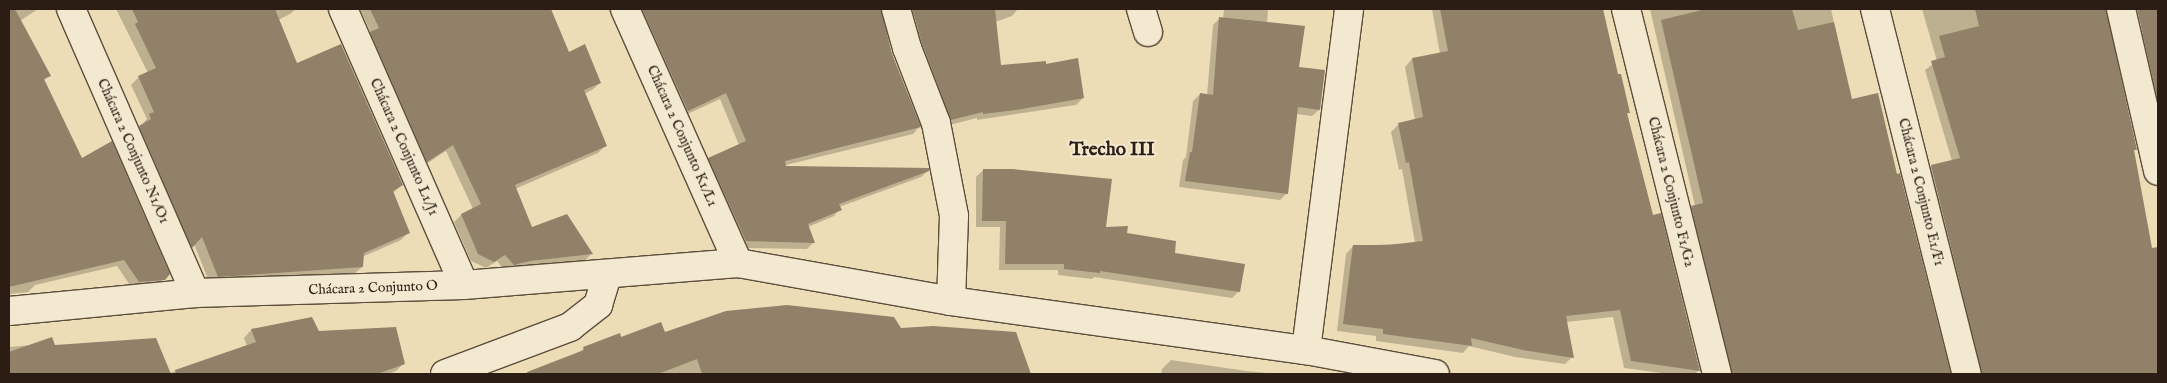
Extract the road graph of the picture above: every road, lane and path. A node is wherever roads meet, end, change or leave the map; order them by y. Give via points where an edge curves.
1 (71, 9) edge
2 (343, 9) edge
3 (625, 9) edge
4 (896, 9) edge
5 (1349, 9) edge
6 (1626, 9) edge
7 (1875, 9) edge
8 (2121, 9) edge
9 (2158, 170) edge
10 (738, 263) junction
11 (606, 275) junction
12 (464, 285) junction
13 (195, 293) junction
14 (951, 301) junction
15 (9, 311) edge
16 (1306, 350) junction
17 (445, 374) edge
18 (1435, 374) edge
19 (1717, 374) edge
20 (1967, 374) edge

1 - 13 street, Chácara 2 Conjunto N1/O1
2 - 12 street, Chácara 2 Conjunto L1/J1
3 - 10 street, Chácara 2 Conjunto K1/L1
4 - 14 street via 936,123 954,216
5 - 16 street
6 - 19 street, Chácara 2 Conjunto F1/G2
7 - 20 street, Chácara 2 Conjunto E1/F1
8 - 9 street
10 - 11 street, Chácara 2 Conjunto O
10 - 14 street, Chácara 2 Conjunto O
11 - 12 street, Chácara 2 Conjunto O
11 - 17 street via 598,305 570,327
12 - 13 street, Chácara 2 Conjunto O
13 - 15 street, Chácara 2 Conjunto O
14 - 16 street, Chácara 2 Conjunto O
16 - 18 street, Chácara 2 Conjunto O

